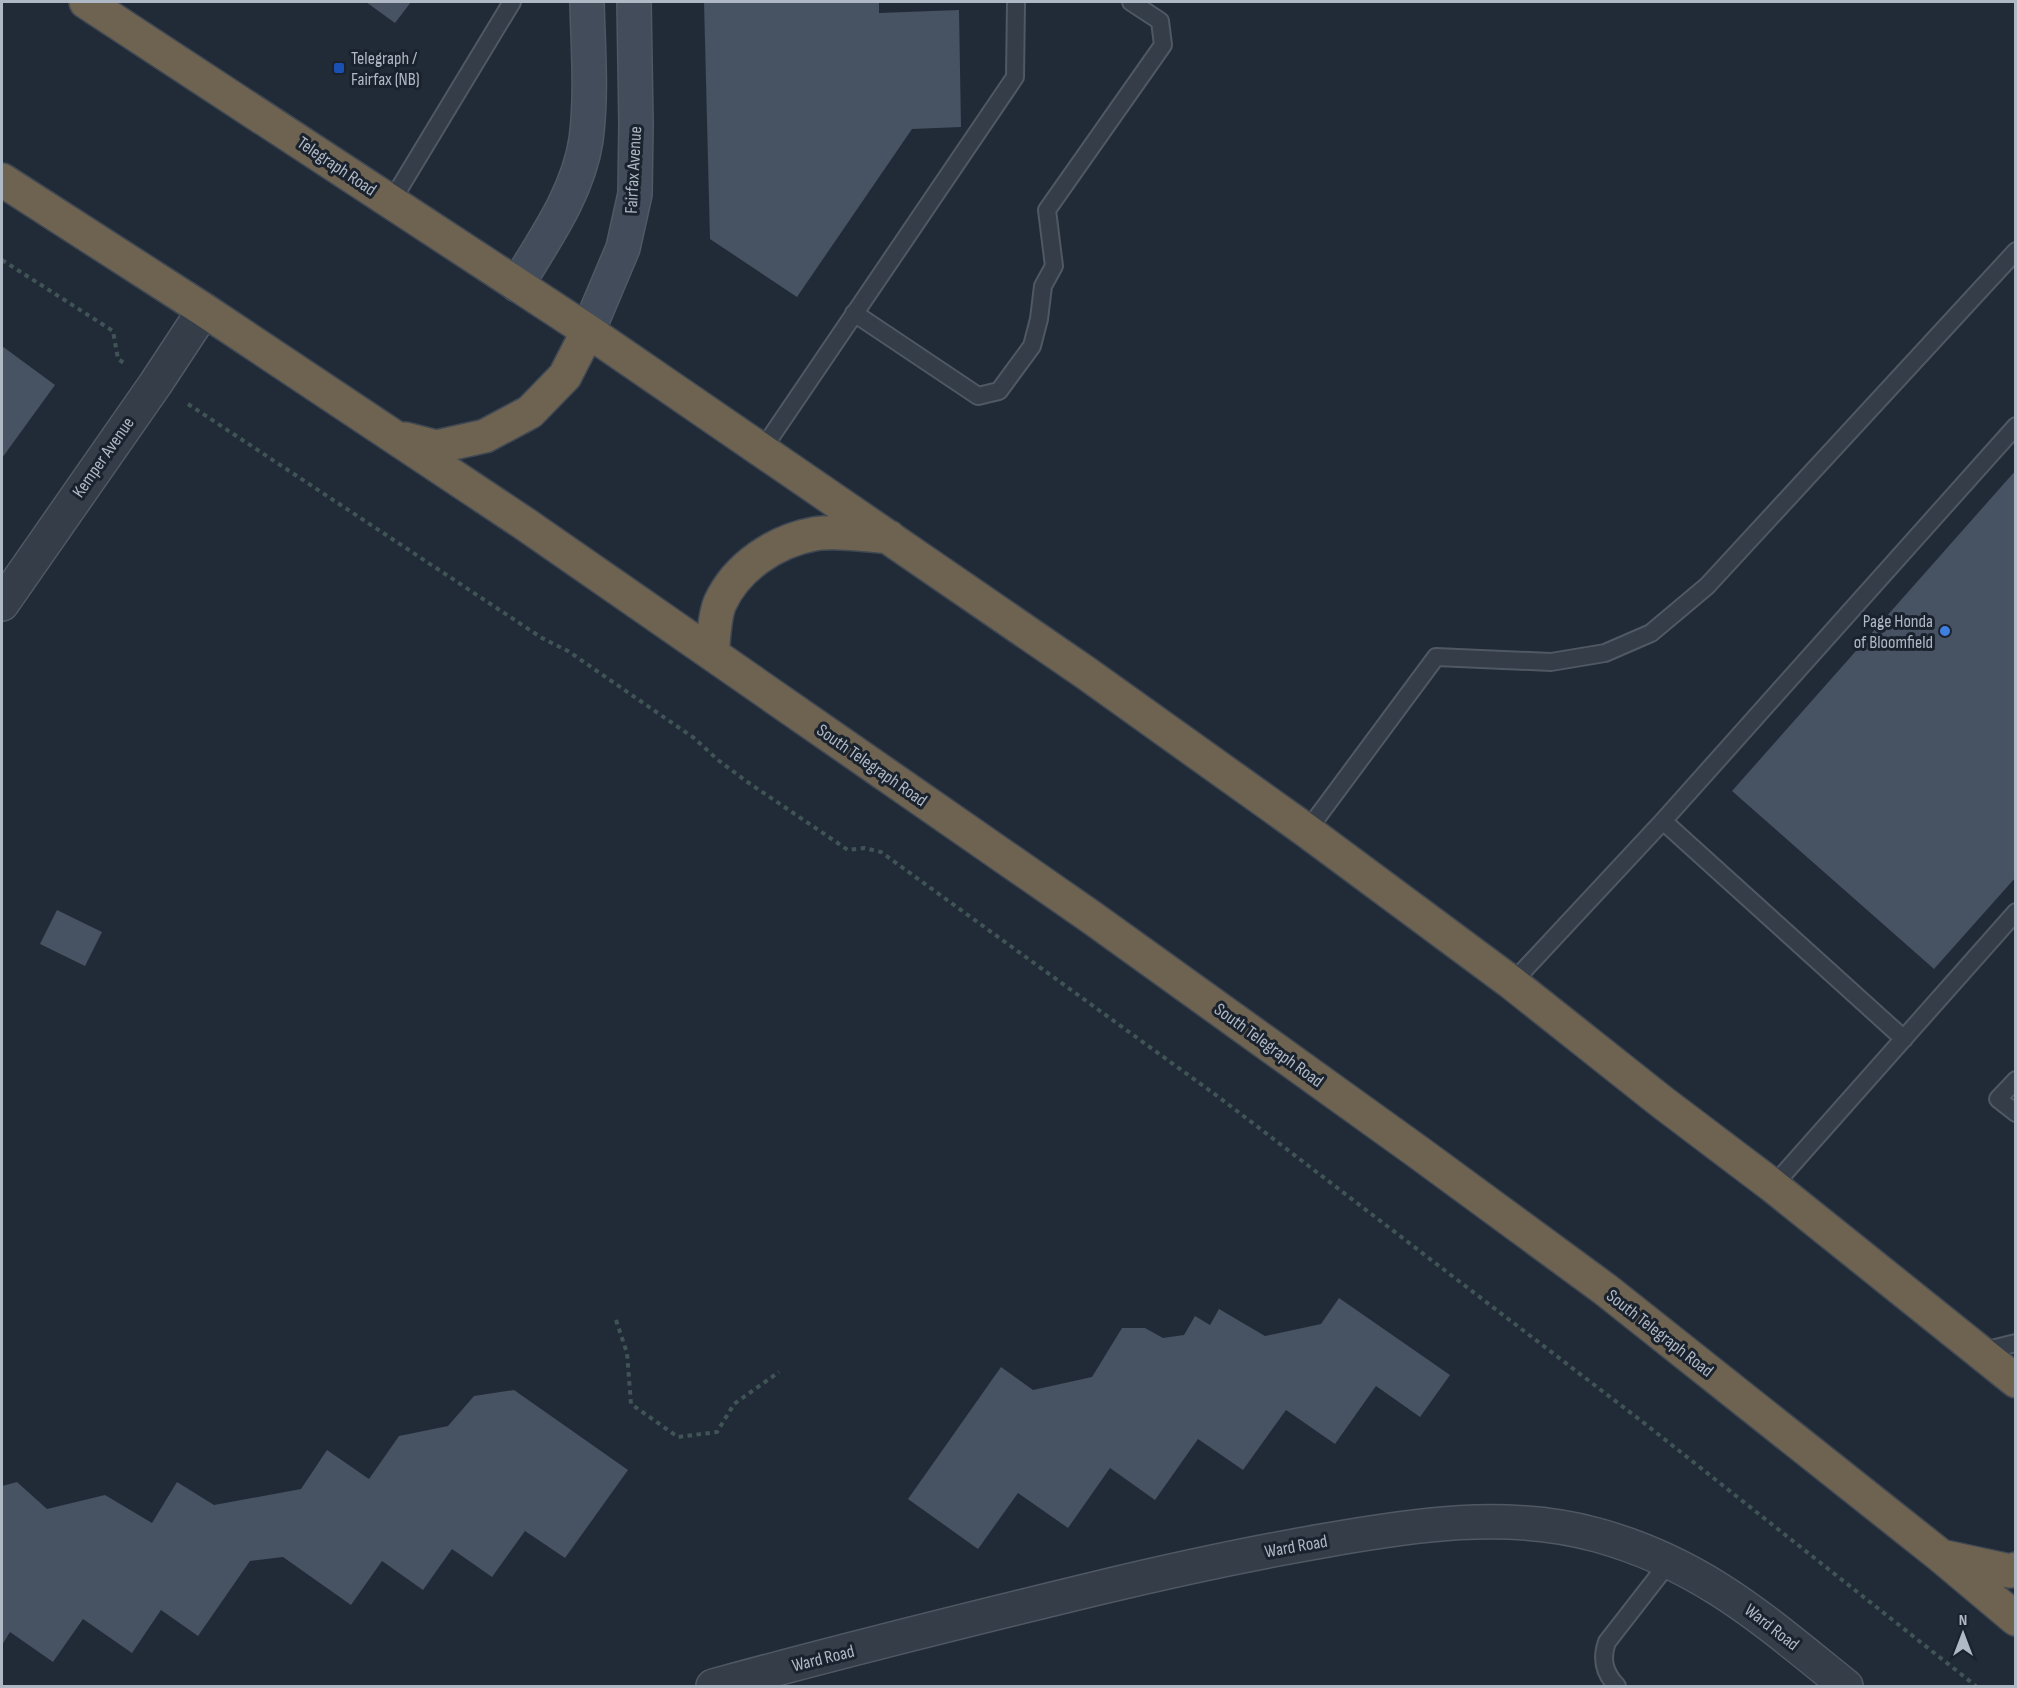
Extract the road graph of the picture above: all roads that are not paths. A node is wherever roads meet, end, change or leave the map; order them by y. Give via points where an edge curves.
1 (86, 2) edge
2 (512, 2) edge
3 (587, 2) edge
4 (634, 2) edge
5 (1016, 2) edge
6 (1131, 2) edge
7 (2, 180) edge
8 (391, 202) junction
9 (2016, 251) edge
10 (517, 285) junction
11 (204, 310) junction
12 (854, 313) junction
13 (588, 331) junction
14 (2016, 426) edge
15 (397, 438) junction
16 (762, 450) junction
17 (891, 537) junction
18 (3, 597) edge
19 (712, 653) junction
20 (1662, 821) junction
21 (1307, 831) junction
22 (2016, 912) edge
23 (1512, 983) junction
24 (1904, 1039) junction
25 (2016, 1080) edge
26 (2016, 1113) edge
27 (1773, 1186) junction
28 (2016, 1343) edge
29 (1978, 1352) junction
30 (2016, 1381) edge
31 (1941, 1556) junction
32 (1670, 1561) junction
33 (2016, 1569) edge
34 (2016, 1619) edge
35 (713, 1686) edge
36 (1617, 1686) edge
37 (1846, 1686) edge

1 - 8 highway, Telegraph Road
2 - 8 lane
3 - 10 street via 586,141 567,199
4 - 13 street, Fairfax Avenue via 633,203 623,248
5 - 12 lane via 1015,78
6 - 12 lane via 1160,21 1163,45 1047,210 1054,266 1043,286 1032,346 999,391 978,396
7 - 11 highway
8 - 10 highway, Telegraph Road
9 - 21 lane via 1707,586 1651,633 1605,653 1551,662 1436,657
10 - 13 highway, Telegraph Road
11 - 15 highway
11 - 18 street, Kemper Avenue
12 - 16 lane
13 - 15 highway via 565,376 530,412 485,436 436,447
13 - 16 highway
14 - 20 lane
15 - 19 highway, South Telegraph Road
16 - 17 highway
17 - 19 highway via 816,534 782,543 752,561 719,605
17 - 21 highway
19 - 31 highway, South Telegraph Road via 1091,917 1606,1290
20 - 23 lane
20 - 24 lane
21 - 23 highway
22 - 24 lane
23 - 27 highway
24 - 27 lane
25 - 26 lane via 1998,1098
27 - 29 highway
28 - 29 lane
29 - 30 highway
31 - 33 highway
31 - 34 highway, South Telegraph Road
32 - 35 street, Ward Road via 1594,1534 1550,1526 1505,1522 1420,1525 1184,1568
32 - 36 lane via 1607,1642 1604,1663
32 - 37 street, Ward Road via 1751,1609

